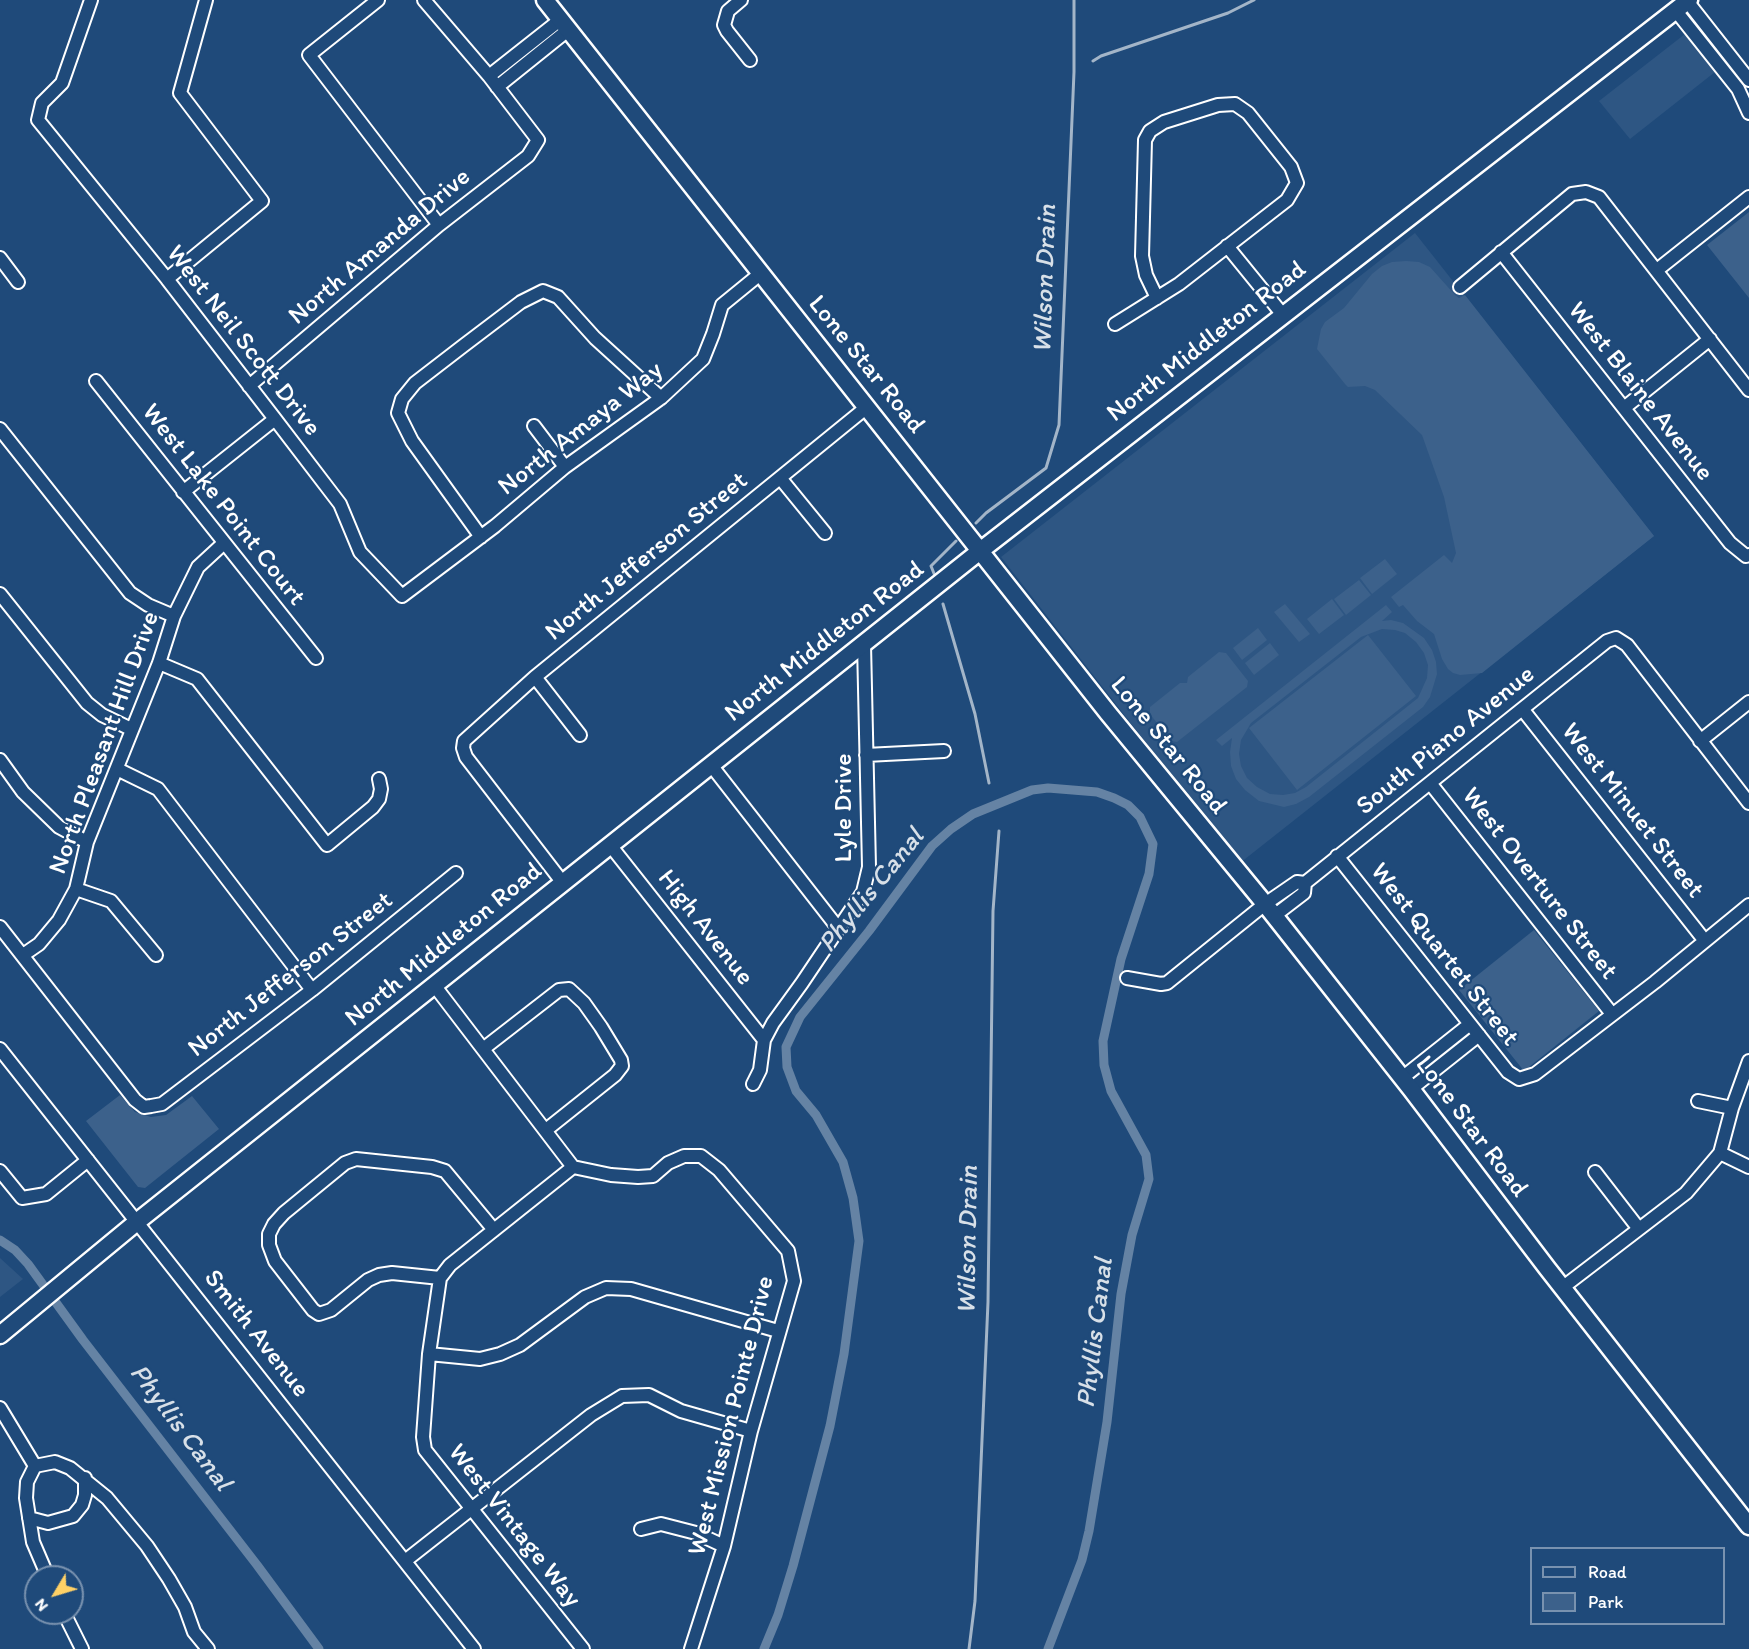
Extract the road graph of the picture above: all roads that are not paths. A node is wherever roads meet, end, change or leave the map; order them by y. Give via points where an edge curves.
1 (91, 0) edge
2 (206, 0) edge
3 (378, 0) edge
4 (424, 0) edge
5 (545, 0) edge
6 (741, 0) edge
7 (1684, 4) edge
8 (564, 25) junction
9 (750, 60) dead end
10 (489, 76) junction
11 (1749, 80) edge
12 (497, 87) junction
13 (1749, 113) edge
14 (1749, 197) edge
15 (439, 225) junction
16 (1227, 246) junction
17 (1501, 252) junction
18 (0, 258) edge
19 (1657, 270) junction
20 (760, 274) junction
21 (167, 279) junction
22 (18, 282) dead end
23 (1460, 287) dead end
24 (1157, 298) junction
25 (1283, 315) junction
26 (1114, 324) dead end
27 (1710, 339) junction
28 (96, 381) dead end
29 (249, 386) junction
30 (1749, 390) edge
31 (661, 398) junction
32 (867, 407) junction
33 (1624, 408) junction
34 (275, 419) junction
35 (534, 426) dead end
36 (0, 429) edge
37 (565, 467) junction
38 (781, 479) junction
39 (183, 492) junction
40 (825, 532) dead end
41 (481, 537) junction
42 (224, 543) junction
43 (980, 551) junction
44 (1747, 556) edge
45 (0, 594) edge
46 (402, 596) joint
47 (174, 616) junction
48 (864, 644) junction
49 (316, 658) dead end
50 (159, 663) junction
51 (535, 677) junction
52 (1749, 702) edge
53 (1523, 710) junction
54 (131, 729) junction
55 (580, 735) dead end
56 (1701, 741) junction
57 (944, 751) dead end
58 (866, 755) junction
59 (0, 760) edge
60 (711, 765) junction
61 (117, 769) junction
62 (379, 778) dead end
63 (1430, 783) junction
64 (1749, 803) edge
65 (87, 842) junction
66 (610, 845) junction
67 (1338, 856) junction
68 (456, 873) dead end
69 (563, 883) junction
70 (76, 889) junction
71 (1749, 905) edge
72 (1269, 910) junction
73 (0, 927) edge
74 (838, 928) junction
75 (1705, 941) junction
76 (23, 955) junction
77 (156, 956) dead end
78 (1126, 978) dead end
79 (434, 985) junction
80 (312, 990) junction
81 (1612, 1014) junction
82 (1470, 1024) junction
83 (1479, 1035) junction
84 (764, 1040) junction
85 (0, 1048) edge
86 (483, 1049) junction
87 (1749, 1061) edge
88 (1406, 1083) junction
89 (753, 1084) dead end
90 (1698, 1101) dead end
91 (1732, 1108) junction
92 (546, 1130) junction
93 (1720, 1153) junction
94 (88, 1160) junction
95 (573, 1167) junction
96 (1749, 1167) edge
97 (0, 1171) edge
98 (1595, 1172) dead end
99 (138, 1221) junction
100 (1639, 1229) junction
101 (494, 1230) junction
102 (440, 1278) junction
103 (1562, 1287) junction
104 (778, 1330) junction
105 (0, 1335) edge
106 (429, 1354) junction
107 (0, 1408) edge
108 (750, 1431) junction
109 (35, 1466) junction
110 (85, 1478) junction
111 (471, 1510) junction
112 (29, 1518) junction
113 (1749, 1526) edge
114 (640, 1529) dead end
115 (724, 1546) junction
116 (405, 1561) junction
117 (43, 1565) edge
118 (70, 1625) edge
119 (82, 1649) edge
120 (208, 1649) edge
121 (474, 1649) edge
122 (583, 1649) edge
123 (691, 1649) edge

1 - 21 street, West Neil Scott Drive via 62,83 42,103 38,120
2 - 21 street via 180,93 262,201
3 - 15 street via 309,54
4 - 10 street
5 - 8 main road, Lone Star Road
6 - 9 street via 728,11 724,25
7 - 11 street
7 - 13 street
7 - 25 main road, North Middleton Road
8 - 10 street
8 - 12 street
8 - 20 main road, Lone Star Road
10 - 12 street
12 - 15 street, North Amanda Drive via 538,140 528,156
14 - 19 street
15 - 29 street, North Amanda Drive
16 - 24 street
16 - 24 street via 1287,200 1297,183 1284,158 1248,113 1235,104 1218,105 1164,122 1150,131 1145,140 1142,256
16 - 25 street
17 - 19 street via 1572,194 1586,192 1599,197
17 - 23 street
17 - 33 street, West Blaine Avenue
18 - 22 street
19 - 27 street
20 - 31 street, North Amaya Way via 722,305 703,359
20 - 32 main road, Lone Star Road
21 - 29 street, West Neil Scott Drive
24 - 26 street
25 - 43 main road, North Middleton Road
27 - 30 street
27 - 33 street
28 - 39 street, West Lake Point Court
29 - 34 street, West Neil Scott Drive
31 - 37 street, North Amaya Way
31 - 41 street via 595,338 558,297 543,291 521,302 415,383 402,399 398,413 412,441
32 - 38 street, North Jefferson Street
32 - 43 main road, Lone Star Road
33 - 44 street, West Blaine Avenue via 1730,543
34 - 39 street
34 - 46 street, West Neil Scott Drive via 340,504 360,552
35 - 37 street
36 - 47 street via 130,593
37 - 41 street, North Amaya Way
38 - 40 street
38 - 51 street, North Jefferson Street
39 - 42 street, West Lake Point Court
41 - 46 street, North Amaya Way
42 - 47 street, North Pleasant Hill Drive via 198,567
42 - 49 street, West Lake Point Court
43 - 48 main road, North Middleton Road
43 - 72 main road, Lone Star Road
45 - 54 street via 87,703
47 - 50 street, North Pleasant Hill Drive
48 - 58 street, Lyle Drive
48 - 60 main road, North Middleton Road
50 - 54 street, North Pleasant Hill Drive
50 - 62 street via 196,679 327,844 373,807 379,799
51 - 55 street
51 - 69 street, North Jefferson Street via 481,723 464,741 463,748
52 - 56 street
53 - 56 street, South Piano Avenue via 1607,641 1616,638 1627,645
53 - 63 street, South Piano Avenue
53 - 75 street, West Minuet Street
54 - 61 street, North Pleasant Hill Drive
56 - 64 street
57 - 58 street
58 - 74 street, Lyle Drive via 869,867 862,892
59 - 65 street via 23,792 60,826
60 - 66 main road, North Middleton Road
60 - 74 street
61 - 65 street, North Pleasant Hill Drive
61 - 80 street via 158,789
63 - 67 street, South Piano Avenue
63 - 81 street, West Overture Street
65 - 70 street, North Pleasant Hill Drive
66 - 69 main road, North Middleton Road
66 - 84 street, High Avenue
67 - 72 street, South Piano Avenue via 1305,883 1297,882
67 - 82 street, West Quartet Street
68 - 80 street, North Jefferson Street
69 - 79 main road, North Middleton Road
70 - 76 street, North Pleasant Hill Drive via 59,920 39,944
70 - 77 street via 111,901
71 - 75 street
72 - 78 street, South Piano Avenue via 1167,983
72 - 88 main road, Lone Star Road
73 - 76 street
74 - 84 street, Lyle Drive
75 - 81 street
76 - 80 street, North Jefferson Street via 144,1107 162,1104
79 - 86 street
79 - 99 main road, North Middleton Road
81 - 83 street, West Quartet Street via 1535,1074 1519,1079 1508,1072
82 - 83 street, West Quartet Street
82 - 88 street
83 - 88 street
84 - 89 street, Lyle Drive via 760,1070
85 - 94 street, Smith Avenue
86 - 92 street
86 - 92 street via 558,990 569,989 584,1003 622,1066
87 - 91 street
88 - 103 main road, Lone Star Road
90 - 91 street
91 - 93 street
92 - 95 street
93 - 96 street
93 - 100 street via 1686,1192
94 - 97 street via 46,1194 22,1198
94 - 99 street, Smith Avenue
95 - 101 street
95 - 104 street, West Mission Pointe Drive via 611,1175 653,1176 684,1156 701,1156 719,1170 788,1251 794,1281
98 - 100 street
99 - 105 main road, North Middleton Road
99 - 116 street, Smith Avenue
100 - 103 street
101 - 102 street via 450,1265
101 - 102 street via 445,1171 356,1159 345,1163 284,1213 270,1234 275,1261 319,1314 331,1310 378,1275
102 - 106 street, West Vintage Way
103 - 113 main road, Lone Star Road
104 - 106 street via 631,1289 606,1288 585,1297 520,1345 500,1354 480,1359
104 - 108 street, West Mission Pointe Drive
106 - 111 street, West Vintage Way via 425,1450
107 - 109 street
108 - 111 street via 681,1411 649,1395 622,1396 591,1415
108 - 115 street, West Mission Pointe Drive
109 - 110 street via 55,1462
109 - 112 street via 27,1482
110 - 112 street via 82,1505 73,1516 48,1523
110 - 120 street via 108,1498 147,1546 185,1607 194,1632
111 - 116 street
111 - 122 street, West Vintage Way
112 - 117 street
114 - 115 street via 661,1524 696,1533
115 - 123 street, West Mission Pointe Drive
116 - 121 street, Smith Avenue
118 - 119 street

